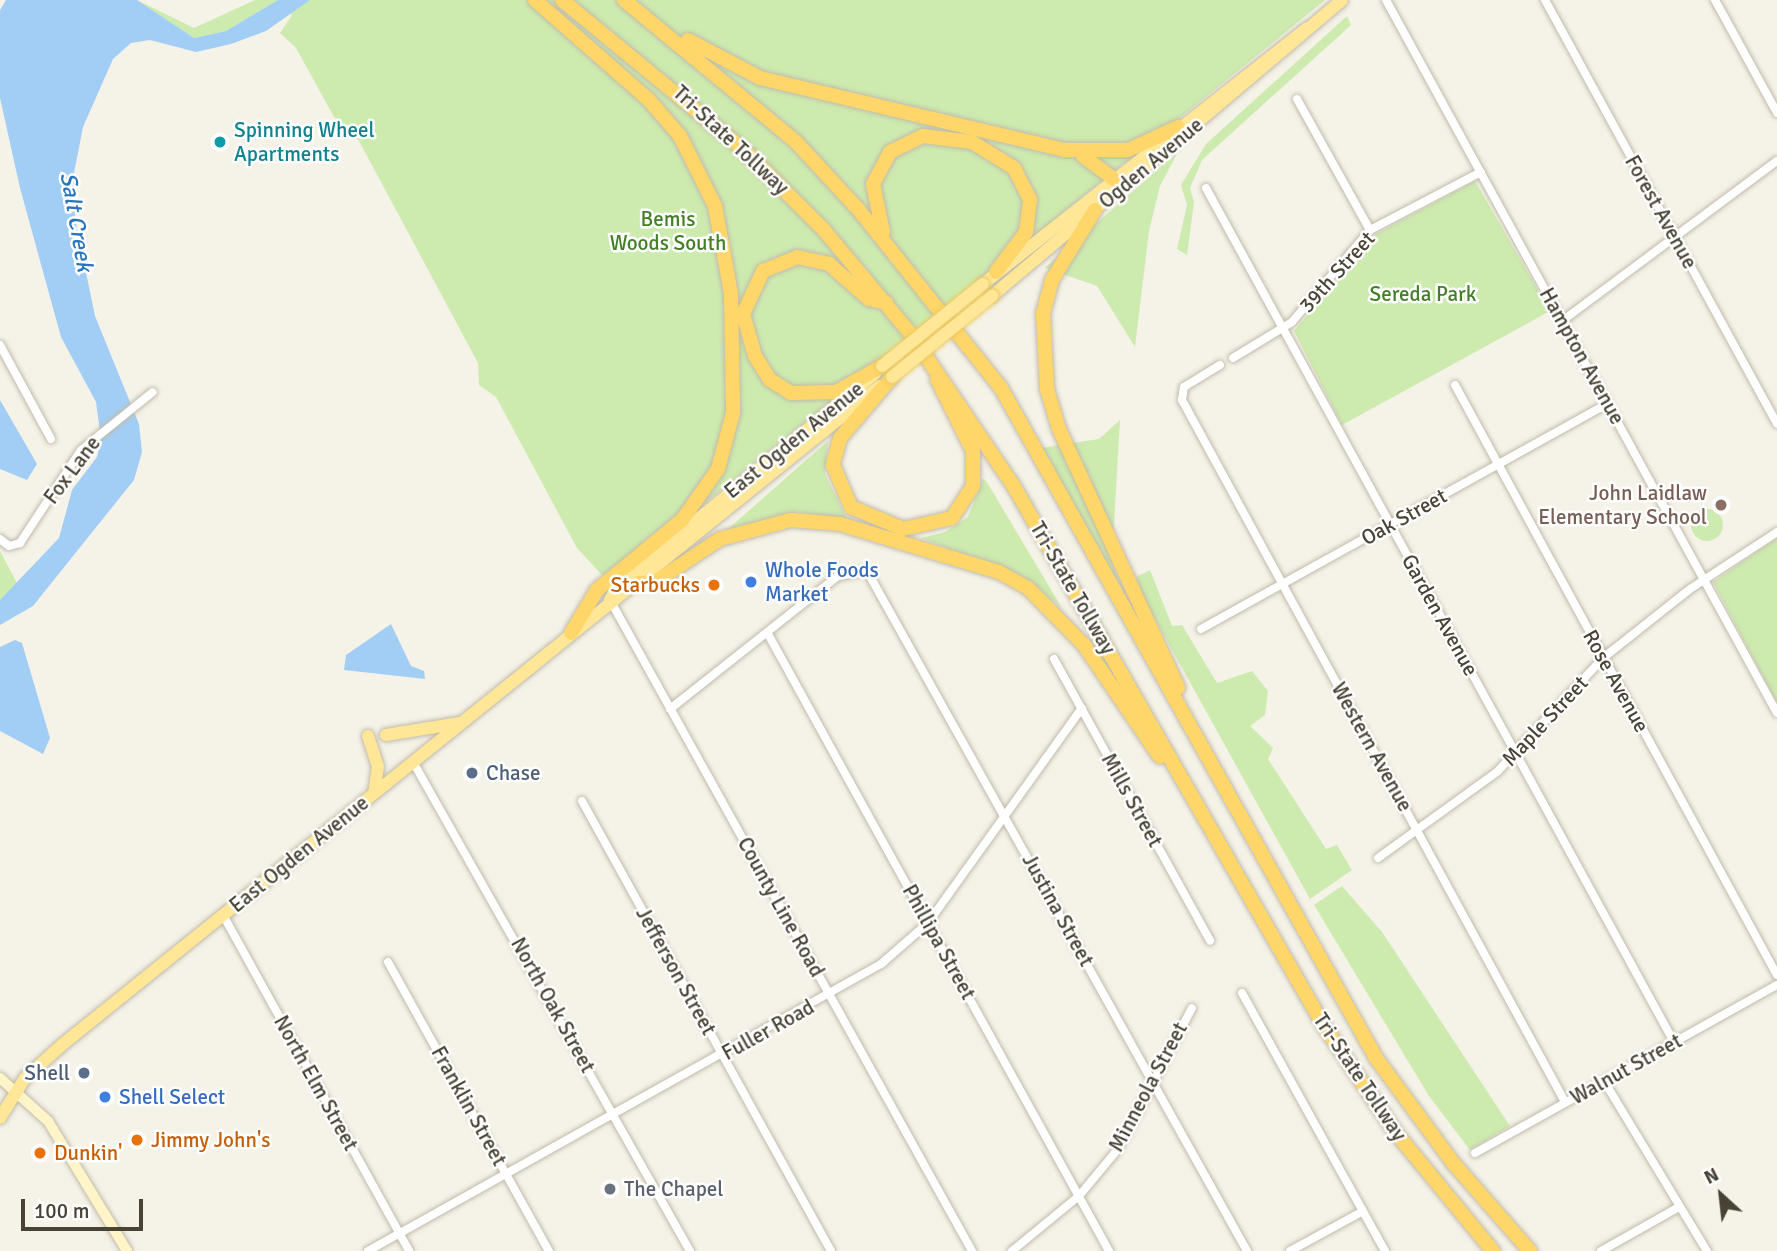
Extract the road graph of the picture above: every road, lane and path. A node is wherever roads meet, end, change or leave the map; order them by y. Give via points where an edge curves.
1 (535, 0) edge
2 (562, 0) edge
3 (624, 0) edge
4 (1342, 0) edge
5 (1386, 0) edge
6 (1545, 0) edge
7 (1715, 0) edge
8 (640, 13) junction
9 (1306, 29) junction
10 (1297, 99) dead end
11 (1777, 113) edge
12 (1178, 127) junction
13 (1075, 152) junction
14 (1777, 160) edge
15 (1481, 172) junction
16 (1119, 183) junction
17 (1206, 188) dead end
18 (1095, 209) junction
19 (1370, 230) junction
20 (1674, 237) junction
21 (996, 272) junction
22 (918, 282) junction
23 (983, 284) joint
24 (992, 296) joint
25 (887, 303) junction
26 (1562, 321) junction
27 (1284, 328) junction
28 (0, 345) edge
29 (1233, 358) dead end
30 (1220, 365) dead end
31 (934, 367) junction
32 (887, 372) junction
33 (1455, 385) dead end
34 (153, 391) dead end
35 (1607, 404) junction
36 (1777, 424) edge
37 (51, 439) dead end
38 (1497, 465) junction
39 (1390, 524) junction
40 (1777, 532) edge
41 (0, 539) edge
42 (1704, 580) junction
43 (639, 583) junction
44 (1283, 584) junction
45 (610, 600) junction
46 (1200, 629) dead end
47 (571, 632) junction
48 (768, 634) junction
49 (1603, 658) junction
50 (1054, 659) dead end
51 (1082, 708) junction
52 (670, 709) junction
53 (1777, 713) edge
54 (460, 723) junction
55 (386, 735) dead end
56 (368, 736) dead end
57 (1200, 741) junction
58 (1516, 754) junction
59 (413, 762) junction
60 (374, 793) junction
61 (582, 801) dead end
62 (1005, 815) junction
63 (1206, 819) junction
64 (1419, 832) junction
65 (1378, 858) dead end
66 (223, 915) junction
67 (928, 923) junction
68 (1210, 941) dead end
69 (388, 962) dead end
70 (1777, 975) edge
71 (1777, 985) edge
72 (1242, 993) dead end
73 (831, 996) junction
74 (1192, 1008) dead end
75 (1674, 1042) junction
76 (722, 1055) junction
77 (0, 1078) edge
78 (1604, 1081) junction
79 (1154, 1084) junction
80 (17, 1089) junction
81 (1566, 1102) junction
82 (615, 1115) junction
83 (0, 1118) edge
84 (1475, 1153) dead end
85 (507, 1174) junction
86 (1079, 1196) junction
87 (1679, 1208) junction
88 (1363, 1212) junction
89 (399, 1234) junction
90 (127, 1251) edge
91 (369, 1251) edge
92 (409, 1251) edge
93 (549, 1251) edge
94 (690, 1251) edge
95 (831, 1251) edge
96 (972, 1251) edge
97 (1012, 1251) edge
98 (1109, 1251) edge
99 (1247, 1251) edge
100 (1290, 1251) edge
101 (1385, 1251) edge
102 (1493, 1251) edge
103 (1530, 1251) edge
104 (1601, 1251) edge
105 (1707, 1251) edge

1 - 47 highway via 649,100 680,136 715,206 731,294 733,413 718,469 682,520 597,590
2 - 25 highway, Tri-State Tollway via 745,150
3 - 8 highway, Tri-State Tollway
4 - 9 main road, Ogden Avenue
5 - 15 street, Hampton Avenue
6 - 20 street, Forest Avenue
7 - 11 street
8 - 13 highway via 760,78
8 - 22 highway, Tri-State Tollway via 796,142
9 - 12 main road, Ogden Avenue
9 - 16 main road, Ogden Avenue via 1301,40
10 - 19 street
12 - 13 highway via 1128,150
12 - 16 main road, Ogden Avenue
13 - 16 highway
14 - 20 street
15 - 19 street, 39th Street
15 - 26 street, Hampton Avenue
16 - 18 main road, Ogden Avenue
16 - 21 main road, Ogden Avenue
17 - 27 street, Garden Avenue
18 - 24 main road, Ogden Avenue
18 - 57 highway via 1052,280 1043,313 1047,389
19 - 27 street, 39th Street
20 - 26 street
20 - 36 street, Forest Avenue
21 - 22 highway via 1028,222 1022,179 1003,158 972,142 923,136 890,152 876,173 872,198 885,236
21 - 23 main road, Ogden Avenue
22 - 57 highway, Tri-State Tollway via 1000,388
23 - 32 main road, East Ogden Avenue, bridge
24 - 32 main road, East Ogden Avenue, bridge
25 - 31 highway, Tri-State Tollway
25 - 32 highway via 869,299 829,264 797,257 763,271 743,314 758,362 791,393 836,392
26 - 35 street, Hampton Avenue
27 - 29 street, 39th Street
27 - 39 street, Garden Avenue
28 - 37 street
30 - 44 street, Western Avenue via 1181,391
31 - 32 highway via 941,396 973,451 975,477 959,512 928,528 903,529 866,517 851,507 834,478 839,438
31 - 63 highway, Tri-State Tollway via 1013,485
32 - 43 main road, East Ogden Avenue
32 - 45 main road, East Ogden Avenue via 619,584
33 - 38 street, Rose Avenue
34 - 41 street, Fox Lane via 99,432 20,543 9,546
35 - 38 street, Oak Street
35 - 42 street, Hampton Avenue
38 - 39 street, Oak Street
38 - 49 street, Rose Avenue
39 - 44 street, Oak Street
39 - 58 street, Garden Avenue
40 - 42 street, Maple Street
42 - 49 street, Maple Street
42 - 53 street, Hampton Avenue
43 - 45 main road, East Ogden Avenue
43 - 63 highway via 655,582 720,539 791,520 840,524 999,572 1028,588 1084,645
44 - 46 street, Oak Street
44 - 64 street, Western Avenue
45 - 47 main road, East Ogden Avenue
45 - 52 street, County Line Road
47 - 54 main road, East Ogden Avenue
48 - 52 street
48 - 62 street, Justina Street via 838,576 867,571
48 - 67 street, Phillipa Street
49 - 58 street, Maple Street
49 - 70 street, Rose Avenue
50 - 51 street, Mills Street
51 - 62 street, Fuller Road
51 - 68 street, Mills Street
52 - 73 street, County Line Road
54 - 55 main road
54 - 59 main road, East Ogden Avenue
56 - 60 main road via 378,766
57 - 103 highway, Tri-State Tollway via 1376,1058 1453,1163
58 - 64 street, Maple Street
58 - 75 street, Garden Avenue
59 - 60 main road, East Ogden Avenue
59 - 82 street, North Oak Street
60 - 66 main road, East Ogden Avenue
61 - 76 street, Jefferson Street
62 - 67 street, Fuller Road
62 - 79 street, Justina Street
63 - 102 highway, Tri-State Tollway via 1324,1026 1396,1133
64 - 65 street, Maple Street
64 - 81 street, Western Avenue
66 - 80 main road, East Ogden Avenue
66 - 89 street, North Elm Street
67 - 73 street, Fuller Road
67 - 86 street, Phillipa Street
69 - 85 street, Franklin Street
71 - 75 street, Walnut Street
72 - 88 street
73 - 76 street, Fuller Road
73 - 96 street, County Line Road
74 - 79 street, Minneola Street
75 - 78 street, Walnut Street
76 - 82 street, Fuller Road
76 - 95 street, Jefferson Street
77 - 80 main road
78 - 81 street, Walnut Street
78 - 87 street
79 - 86 street, Minneola Street via 1118,1149
79 - 99 street, Justina Street
80 - 83 main road, East Ogden Avenue
80 - 90 main road via 48,1121
81 - 84 street, Walnut Street
82 - 85 street, Fuller Road
82 - 94 street, North Oak Street
85 - 89 street, Fuller Road
85 - 93 street, Franklin Street
86 - 97 street, Minneola Street
86 - 98 street, Phillipa Street
87 - 104 street
87 - 105 street
88 - 100 street
88 - 101 street
89 - 91 street, Fuller Road
89 - 92 street, North Elm Street

